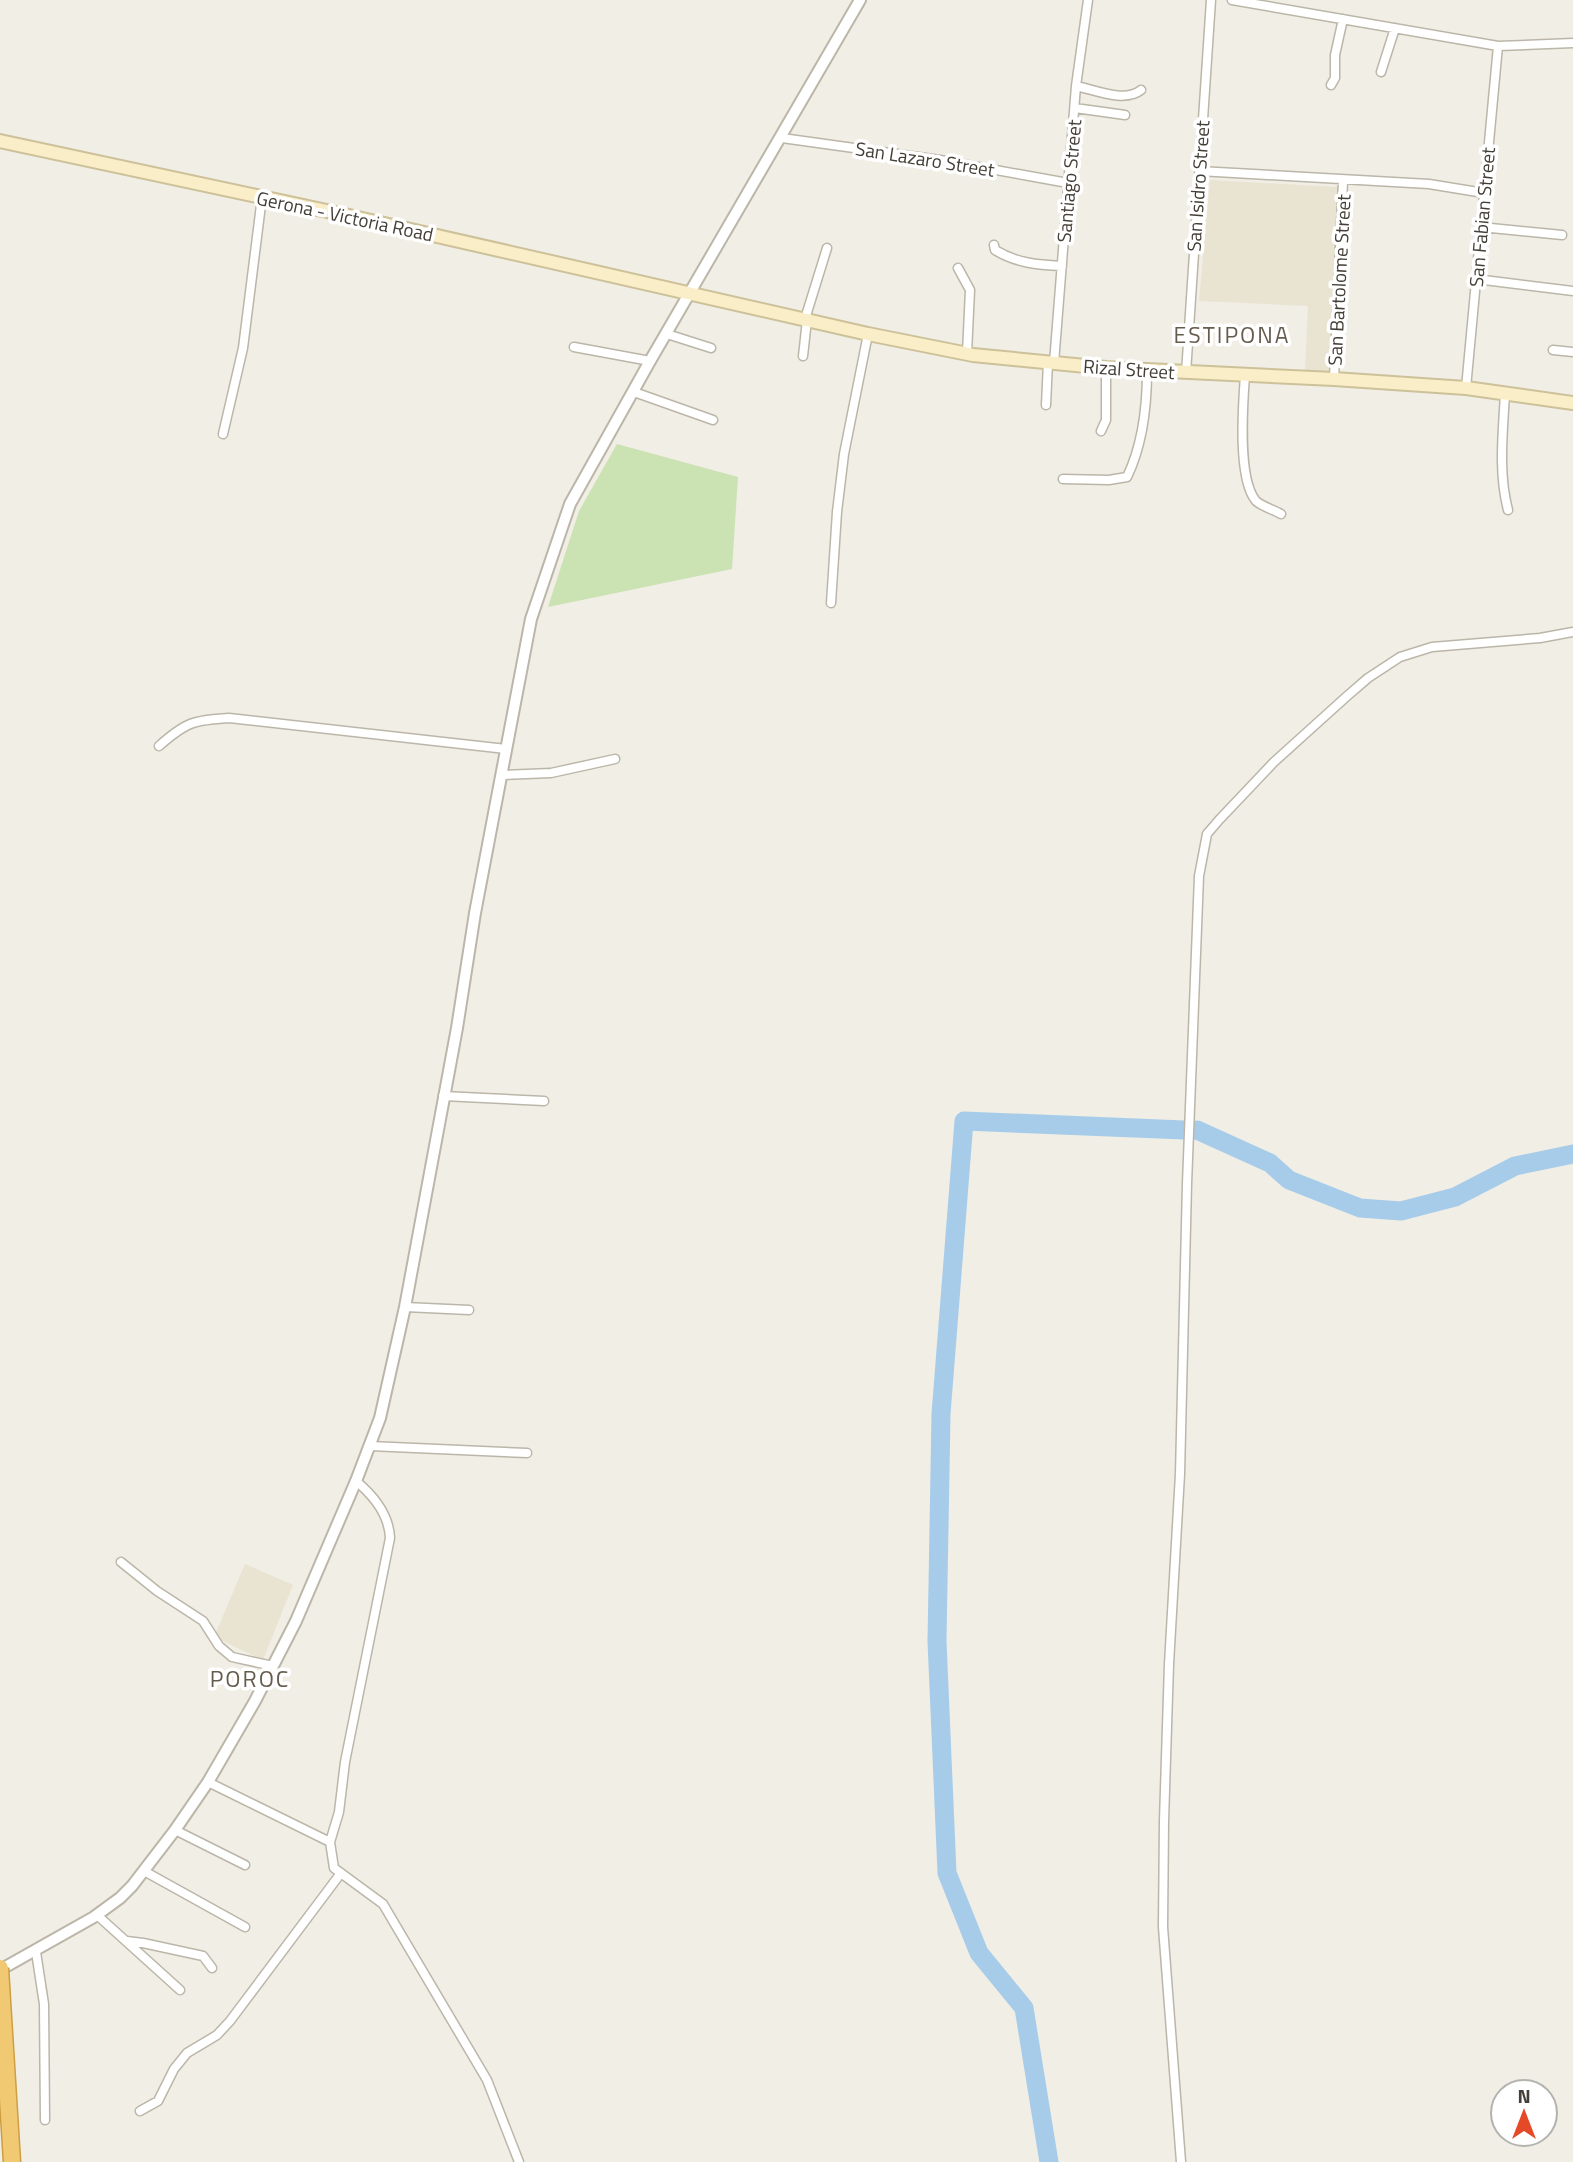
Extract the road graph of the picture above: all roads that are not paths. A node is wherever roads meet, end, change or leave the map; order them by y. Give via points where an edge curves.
1 (860, 0) edge
2 (1088, 0) edge
3 (1211, 0) edge
4 (1232, 0) edge
5 (1343, 19) junction
6 (1395, 28) junction
7 (1573, 43) edge
8 (1498, 46) junction
9 (1381, 72) dead end
10 (1331, 85) dead end
11 (1076, 86) junction
12 (1141, 90) dead end
13 (1075, 108) junction
14 (1125, 115) dead end
15 (782, 138) junction
16 (0, 141) edge
17 (1199, 171) junction
18 (1343, 181) junction
19 (1068, 183) junction
20 (1484, 193) junction
21 (262, 197) junction
22 (1481, 227) junction
23 (1562, 235) dead end
24 (994, 245) dead end
25 (827, 248) dead end
26 (1062, 266) junction
27 (958, 268) dead end
28 (1476, 279) junction
29 (1573, 291) edge
30 (690, 293) junction
31 (806, 320) junction
32 (667, 334) junction
33 (868, 334) junction
34 (574, 347) dead end
35 (711, 348) dead end
36 (1553, 350) dead end
37 (1573, 352) edge
38 (967, 354) junction
39 (803, 356) dead end
40 (650, 361) junction
41 (1051, 363) junction
42 (1106, 368) junction
43 (1147, 371) junction
44 (1186, 373) junction
45 (1245, 375) junction
46 (1334, 379) junction
47 (1466, 388) junction
48 (634, 392) junction
49 (1504, 393) junction
50 (1573, 403) edge
51 (1046, 405) dead end
52 (713, 420) dead end
53 (1101, 430) dead end
54 (223, 434) dead end
55 (1063, 479) dead end
56 (1508, 510) dead end
57 (1281, 514) dead end
58 (831, 603) dead end
59 (1573, 632) edge
60 (159, 746) dead end
61 (506, 749) junction
62 (615, 759) dead end
63 (501, 775) junction
64 (443, 1096) junction
65 (544, 1101) dead end
66 (405, 1307) junction
67 (469, 1310) dead end
68 (370, 1446) junction
69 (527, 1453) dead end
70 (356, 1481) junction
71 (121, 1562) dead end
72 (273, 1666) junction
73 (208, 1782) junction
74 (175, 1830) junction
75 (330, 1842) junction
76 (245, 1865) dead end
77 (144, 1871) junction
78 (341, 1873) junction
79 (97, 1915) junction
80 (245, 1927) dead end
81 (127, 1941) junction
82 (36, 1952) junction
83 (212, 1968) dead end
84 (3, 1973) edge
85 (180, 1990) dead end
86 (140, 2111) dead end
87 (45, 2120) dead end
88 (12, 2162) edge
89 (519, 2162) edge
90 (1181, 2162) edge

1 - 15 street
2 - 11 street, Santiago Street
3 - 17 street, San Isidro Street
4 - 5 street
5 - 6 street
5 - 10 street
6 - 8 street
6 - 9 street
7 - 8 street
8 - 20 street, San Fabian Street
11 - 12 street via 1123,96
11 - 13 street, Santiago Street
13 - 14 street
13 - 19 street, Santiago Street
15 - 19 street, San Lazaro Street
15 - 30 street
16 - 21 main road, Gerona - Victoria Road
17 - 18 street
17 - 44 street, San Isidro Street
18 - 20 street via 1429,184
18 - 46 street, San Bartolome Street
19 - 26 street, Santiago Street
20 - 22 street, San Fabian Street
21 - 30 main road, Gerona - Victoria Road
21 - 54 street via 243,348
22 - 23 street
22 - 28 street, San Fabian Street
24 - 26 street via 1001,254 1022,262
25 - 31 street
26 - 41 street, Santiago Street
27 - 38 street via 970,290
28 - 29 street
28 - 47 street, San Fabian Street
30 - 31 main road, Rizal Street
30 - 32 street
31 - 33 main road, Rizal Street
31 - 39 street
32 - 35 street
32 - 40 street
33 - 38 main road, Rizal Street
33 - 58 street via 844,454
34 - 40 street
36 - 37 street
38 - 41 main road, Rizal Street
40 - 48 street
41 - 42 main road, Rizal Street
41 - 51 street, Santiago Street
42 - 43 main road, Rizal Street
42 - 53 street via 1106,420
43 - 44 main road, Rizal Street
43 - 55 street via 1142,430 1127,477
44 - 45 main road, Rizal Street
45 - 46 main road, Rizal Street
45 - 57 street via 1241,431 1250,486 1256,501
46 - 47 main road, Rizal Street
47 - 49 main road, Rizal Street
48 - 52 street
48 - 61 street via 570,504 545,573 531,619
49 - 50 main road, Rizal Street
49 - 56 street via 1501,446
59 - 90 street via 1432,647 1401,657 1346,696 1274,762 1207,834 1199,876 1164,1821 1163,1927
60 - 61 street via 195,720 229,718
61 - 63 street
62 - 63 street via 551,773
63 - 64 street
64 - 65 street
64 - 66 street
66 - 67 street
66 - 68 street
68 - 69 street
68 - 70 street
70 - 72 street
70 - 75 street via 376,1501 390,1538
71 - 72 street via 203,1621 232,1657
72 - 73 street
73 - 74 street
73 - 75 street
74 - 76 street
74 - 77 street
75 - 78 street via 334,1868
77 - 79 street
77 - 80 street
78 - 86 street via 230,2021 187,2053 159,2101
78 - 89 street via 383,1904 487,2080
79 - 81 street
79 - 82 street
81 - 83 street via 203,1956
81 - 85 street
82 - 84 street
82 - 87 street via 44,2004
84 - 88 highway

